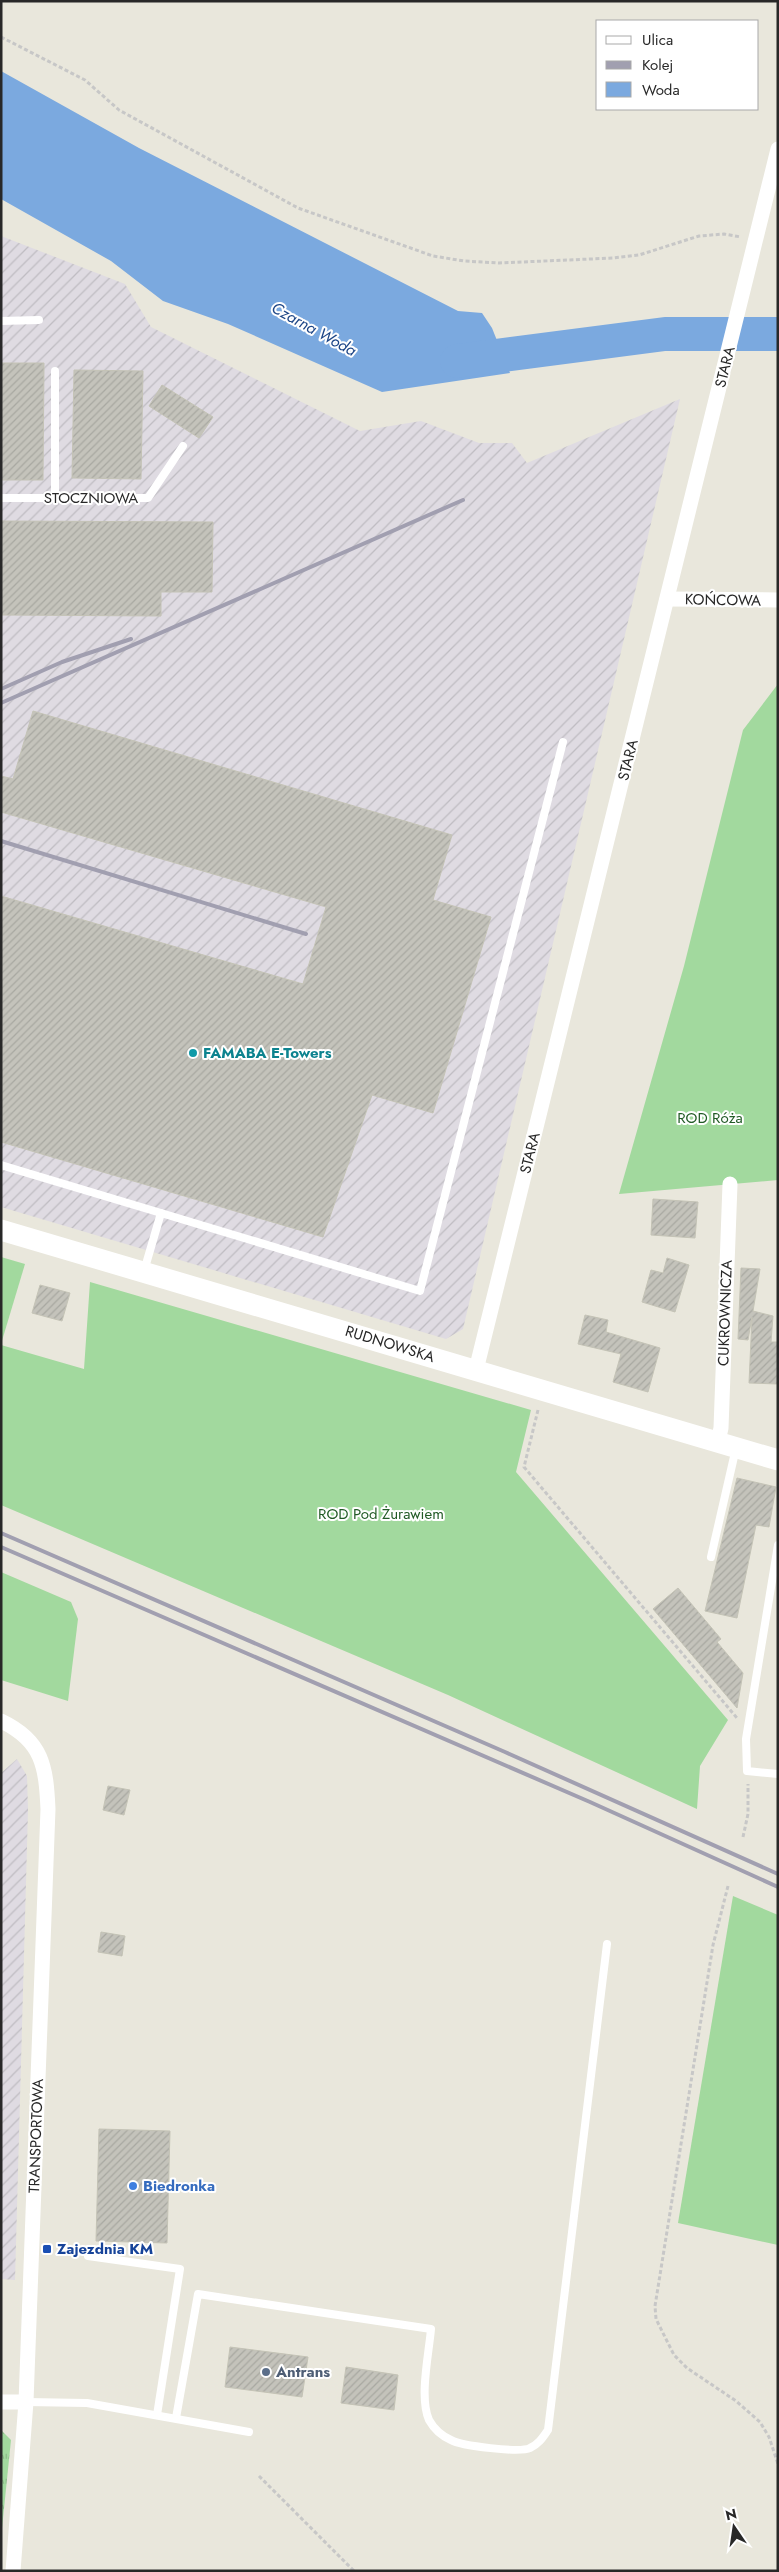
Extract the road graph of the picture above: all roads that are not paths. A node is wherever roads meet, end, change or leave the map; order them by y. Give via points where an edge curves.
1 (778, 149) edge
2 (39, 320) dead end
3 (1, 321) edge
4 (55, 371) dead end
5 (183, 446) dead end
6 (1, 498) edge
7 (55, 498) junction
8 (667, 599) junction
9 (778, 600) edge
10 (562, 742) dead end
11 (1, 1165) edge
12 (730, 1184) dead end
13 (161, 1213) junction
14 (1, 1230) edge
15 (144, 1271) junction
16 (476, 1370) junction
17 (727, 1444) junction
18 (778, 1460) edge
19 (778, 1545) edge
20 (711, 1557) dead end
21 (1, 1721) edge
22 (778, 1774) edge
23 (607, 1944) dead end
24 (88, 2256) dead end
25 (1, 2402) edge
26 (26, 2402) junction
27 (157, 2415) junction
28 (176, 2418) junction
29 (249, 2432) dead end
30 (14, 2571) edge

1 - 8 street, STARA
2 - 3 lane
4 - 7 lane
5 - 7 lane, STOCZNIOWA via 148,498
6 - 7 lane, STOCZNIOWA
8 - 9 street, KOŃCOWA
8 - 16 street, STARA
10 - 13 lane via 420,1291
11 - 13 lane
12 - 17 street, CUKROWNICZA via 721,1428
13 - 15 lane
14 - 15 main road, RUDNOWSKA
15 - 16 main road, RUDNOWSKA
16 - 17 main road, RUDNOWSKA
17 - 18 main road, RUDNOWSKA
17 - 20 lane
19 - 22 lane via 747,1731 747,1771
21 - 26 street, TRANSPORTOWA via 32,1742 42,1760 47,1779
23 - 28 lane via 548,2430 540,2442 529,2449 517,2451 452,2442 437,2432 428,2419 426,2402 431,2329 198,2294
24 - 27 lane via 180,2269
25 - 26 street
26 - 27 lane via 87,2403
26 - 30 street, TRANSPORTOWA
27 - 28 lane
28 - 29 lane

